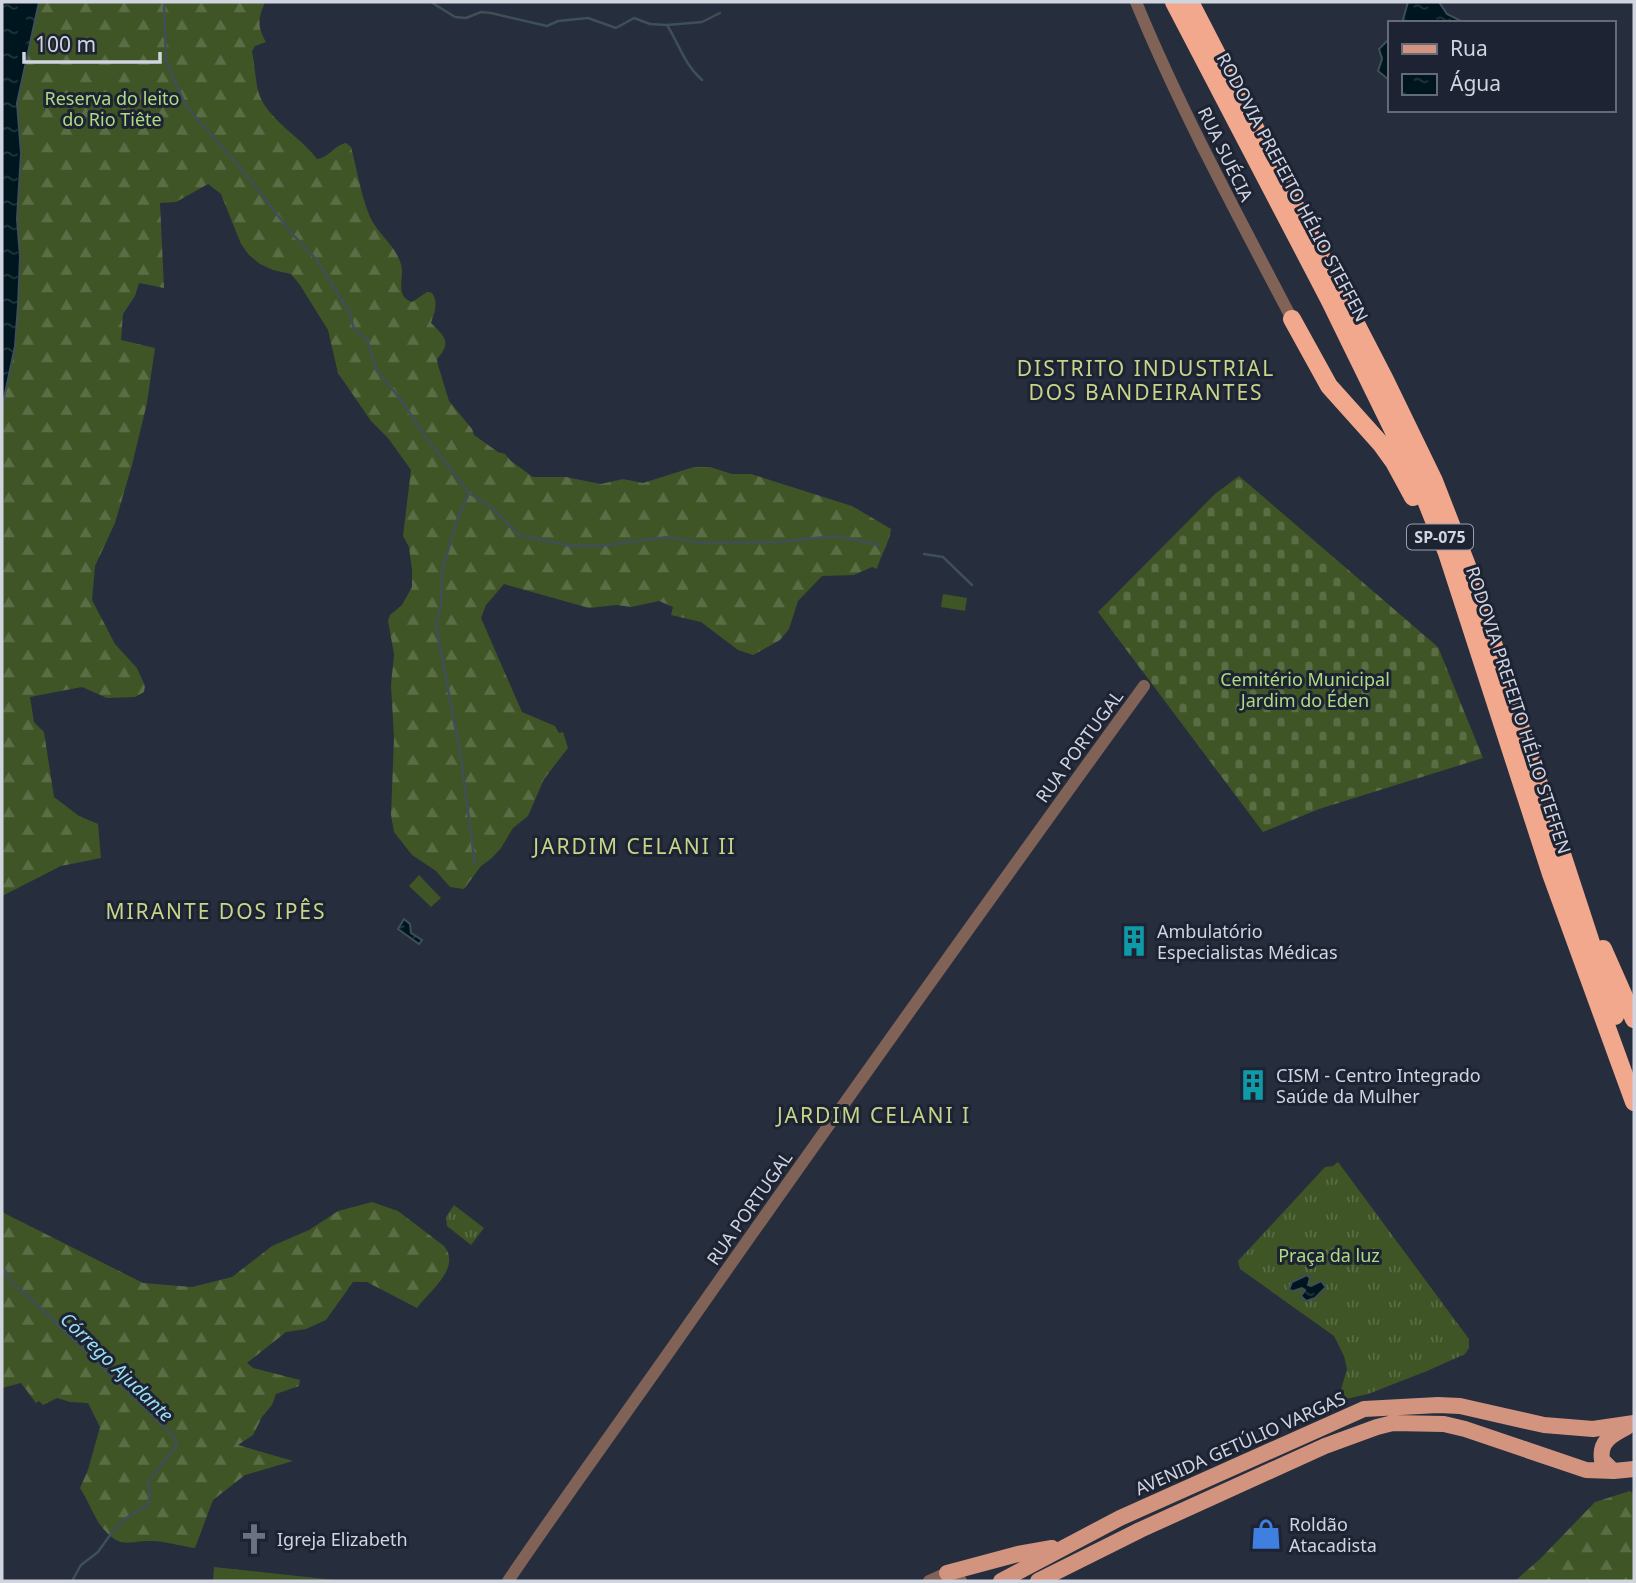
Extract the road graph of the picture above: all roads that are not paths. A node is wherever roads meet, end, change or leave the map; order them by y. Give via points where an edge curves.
1 (1136, 2) edge
2 (1174, 2) edge
3 (1190, 2) edge
4 (1292, 318) joint
5 (1447, 553) junction
6 (1144, 686) dead end
7 (1558, 844) junction
8 (1634, 1019) edge
9 (1634, 1069) edge
10 (1633, 1100) edge
11 (1499, 1414) junction
12 (1393, 1423) junction
13 (1633, 1423) edge
14 (1634, 1469) edge
15 (1612, 1471) junction
16 (1071, 1544) junction
17 (1092, 1553) junction
18 (954, 1577) edge
19 (509, 1581) edge
20 (929, 1581) edge
21 (1001, 1581) edge
22 (1038, 1581) edge
23 (1064, 1581) edge

1 - 4 street, RUA SUÉCIA via 1226,196
2 - 5 highway, RODOVIA PREFEITO HÉLIO STEFFEN / SP-075 via 1374,388
3 - 7 highway, RODOVIA PREFEITO HÉLIO STEFFEN / SP-075 via 1434,481 1471,576
4 - 5 highway via 1329,386 1394,462 1431,533
5 - 10 highway, RODOVIA PREFEITO HÉLIO STEFFEN / SP-075 via 1551,874
6 - 19 street, RUA PORTUGAL via 894,1031
7 - 8 highway
7 - 9 highway, RODOVIA PREFEITO HÉLIO STEFFEN / SP-075
11 - 12 main road via 1484,1424 1411,1415
11 - 13 main road, AVENIDA GETÚLIO VARGAS via 1593,1429
11 - 16 main road, AVENIDA GETÚLIO VARGAS via 1438,1405 1364,1409
12 - 15 main road via 1444,1424 1586,1470
12 - 17 main road via 1325,1446
13 - 15 main road via 1602,1447 1602,1460
14 - 15 main road
16 - 18 main road via 1018,1554
16 - 21 main road, AVENIDA GETÚLIO VARGAS
17 - 22 main road
17 - 23 main road
18 - 20 street

